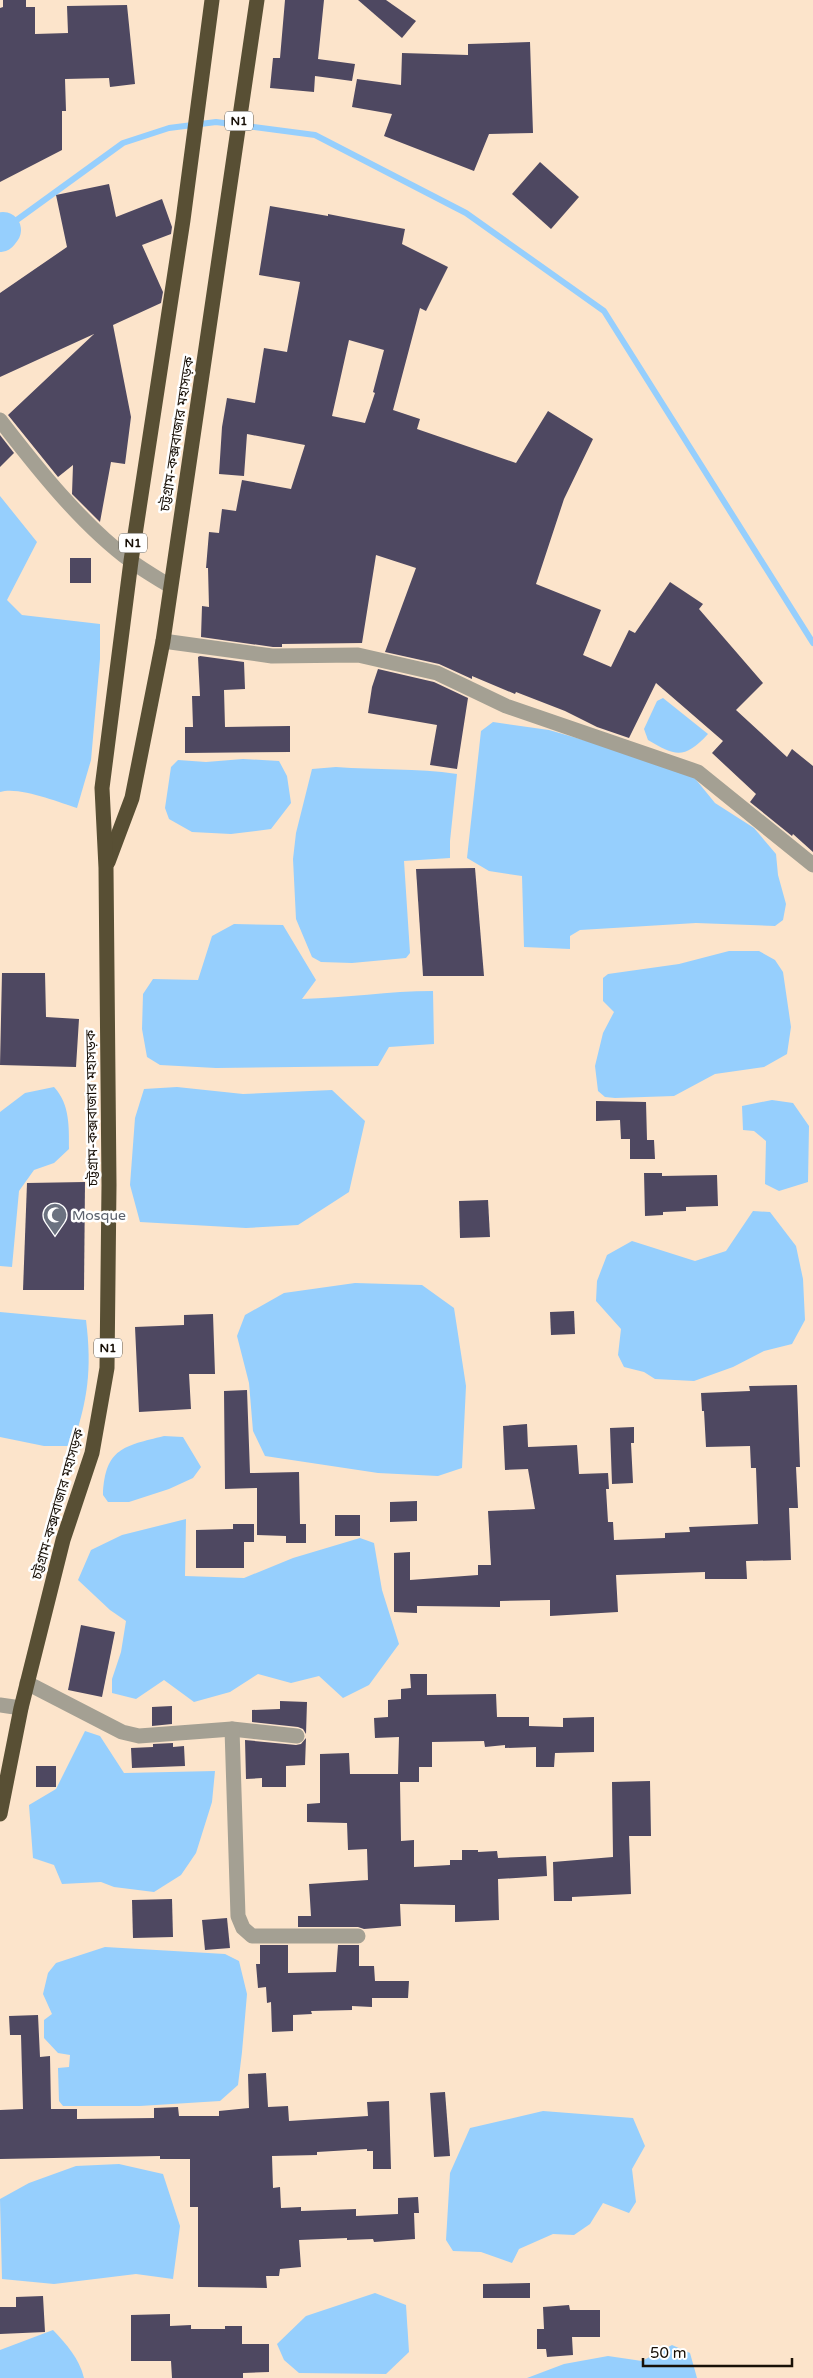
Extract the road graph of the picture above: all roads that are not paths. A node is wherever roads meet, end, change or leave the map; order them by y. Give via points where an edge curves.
1 (211, 5) edge
2 (256, 7) edge
3 (0, 420) edge
4 (131, 561) junction
5 (170, 586) junction
6 (163, 641) junction
7 (813, 865) edge
8 (106, 868) junction
9 (27, 1683) junction
10 (0, 1705) edge
11 (21, 1708) junction
12 (232, 1729) junction
13 (297, 1736) dead end
14 (0, 1814) edge
15 (358, 1936) dead end

1 - 4 highway, চট্টগ্রাম-কক্সবাজার মহাসড়ক / N1 via 183,220
2 - 5 highway, চট্টগ্রাম-কক্সবাজার মহাসড়ক / N1
3 - 4 street via 30,460 78,513
4 - 5 street
4 - 8 highway, চট্টগ্রাম-কক্সবাজার মহাসড়ক / N1 via 102,788
5 - 6 highway, চট্টগ্রাম-কক্সবাজার মহাসড়ক / N1
6 - 7 street via 272,656 358,654 437,673 506,706 698,772
6 - 8 highway, চট্টগ্রাম-কক্সবাজার মহাসড়ক / N1 via 132,798
8 - 9 highway, চট্টগ্রাম-কক্সবাজার মহাসড়ক / N1 via 107,1368 92,1453 63,1540
9 - 11 highway, চট্টগ্রাম-কক্সবাজার মহাসড়ক / N1
9 - 12 street via 122,1732 139,1736
10 - 11 street
11 - 14 highway, চট্টগ্রাম-কক্সবাজার মহাসড়ক / N1
12 - 13 street
12 - 15 street via 238,1916 243,1928 252,1936

